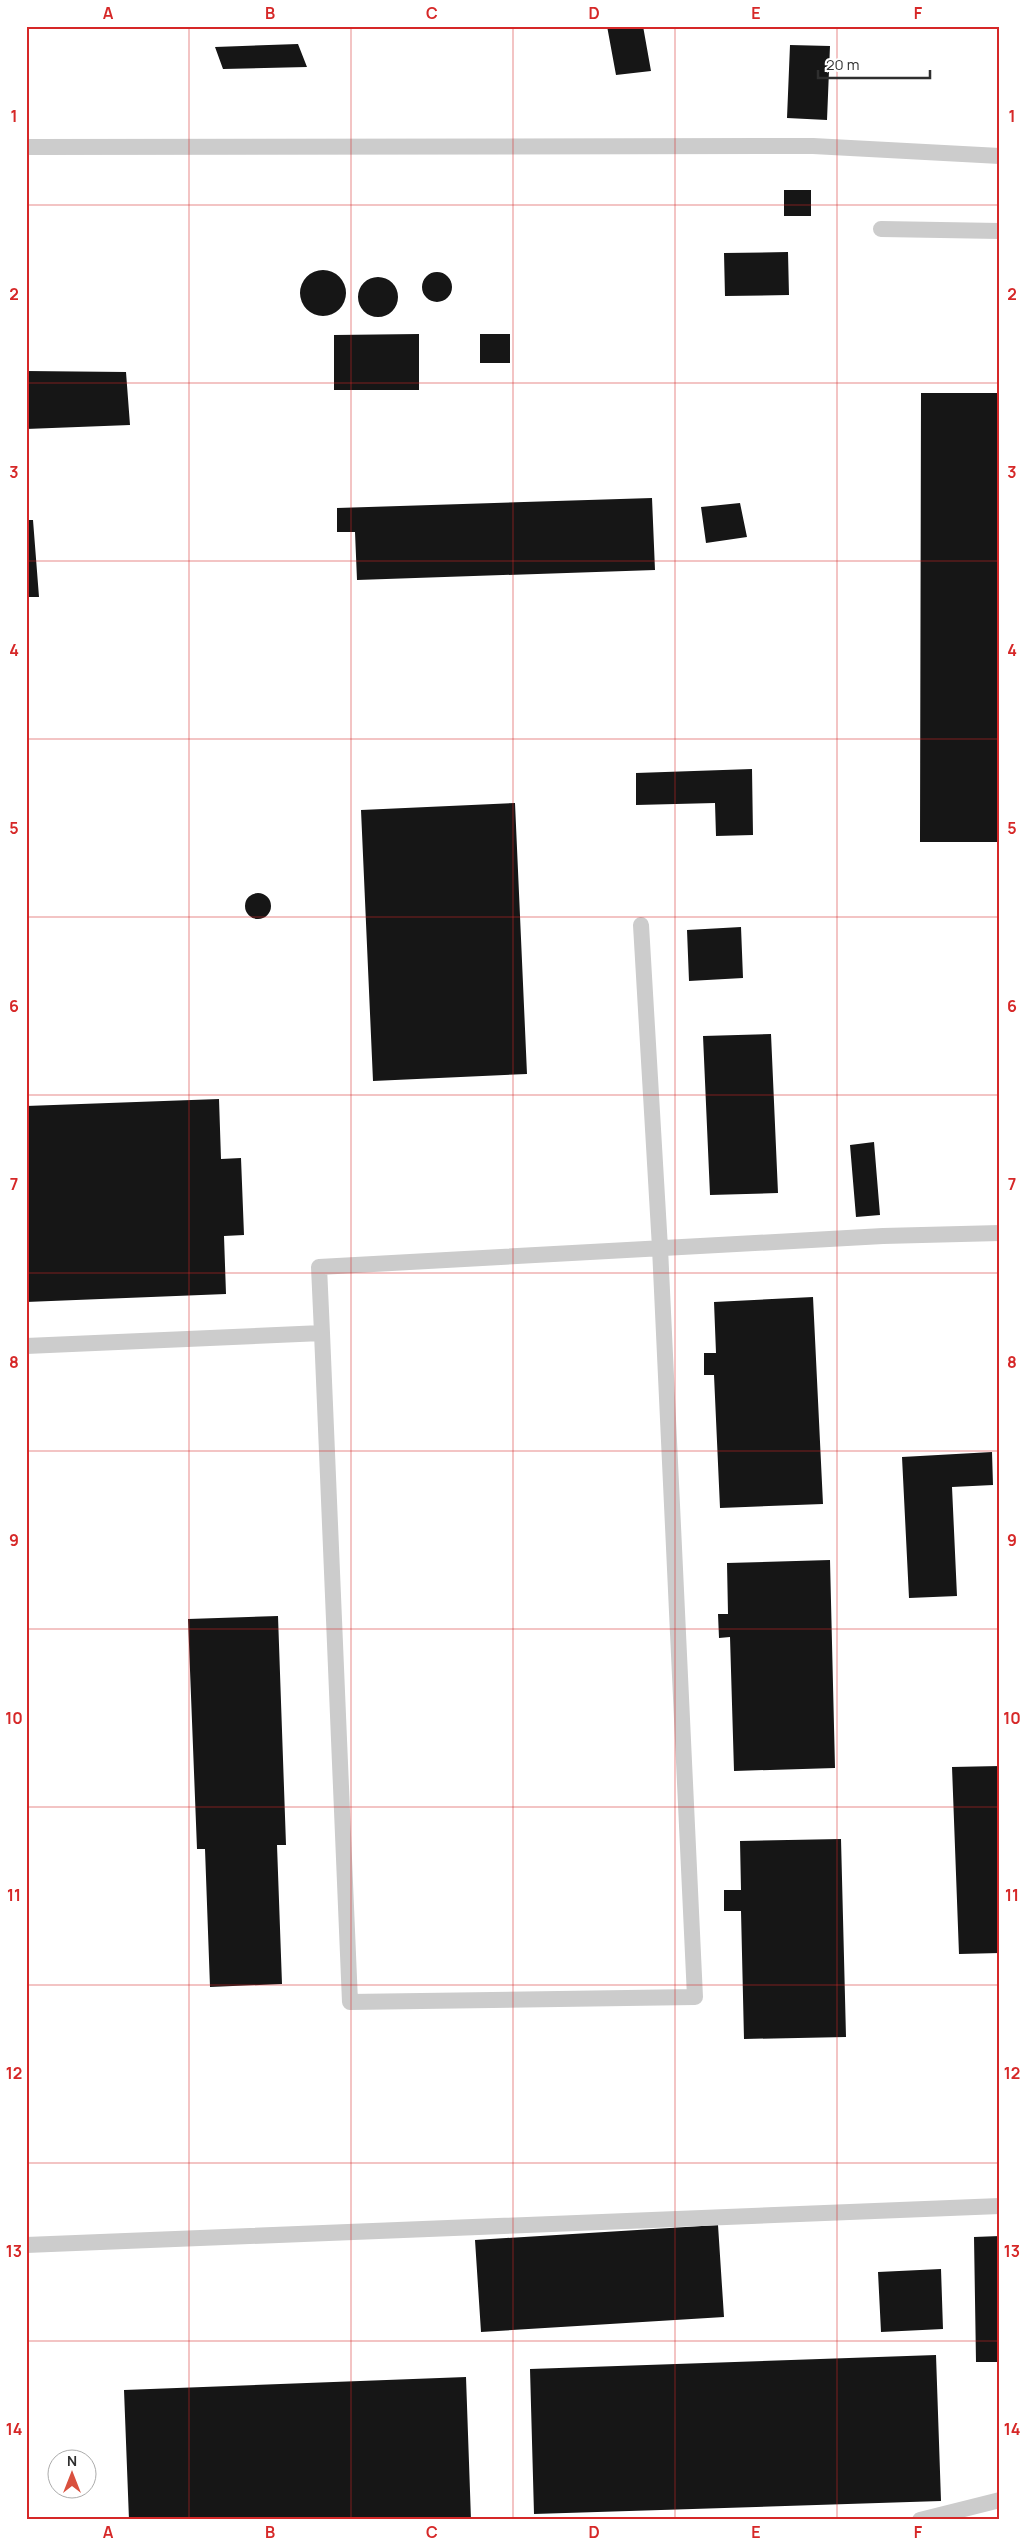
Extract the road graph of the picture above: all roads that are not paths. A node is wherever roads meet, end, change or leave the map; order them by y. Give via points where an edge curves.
1 (26, 147) edge
2 (1000, 156) edge
3 (881, 229) dead end
4 (1000, 230) edge
5 (641, 926) dead end
6 (1000, 1233) edge
7 (660, 1248) junction
8 (322, 1334) junction
9 (26, 1346) edge
10 (1000, 2206) edge
11 (26, 2245) edge
12 (1000, 2500) edge
13 (920, 2520) edge

1 - 2 lane via 813,146
3 - 4 lane
5 - 7 lane
6 - 7 lane
7 - 8 lane via 319,1268
7 - 8 lane via 695,1997 350,2002
8 - 9 lane
10 - 11 lane
12 - 13 lane

